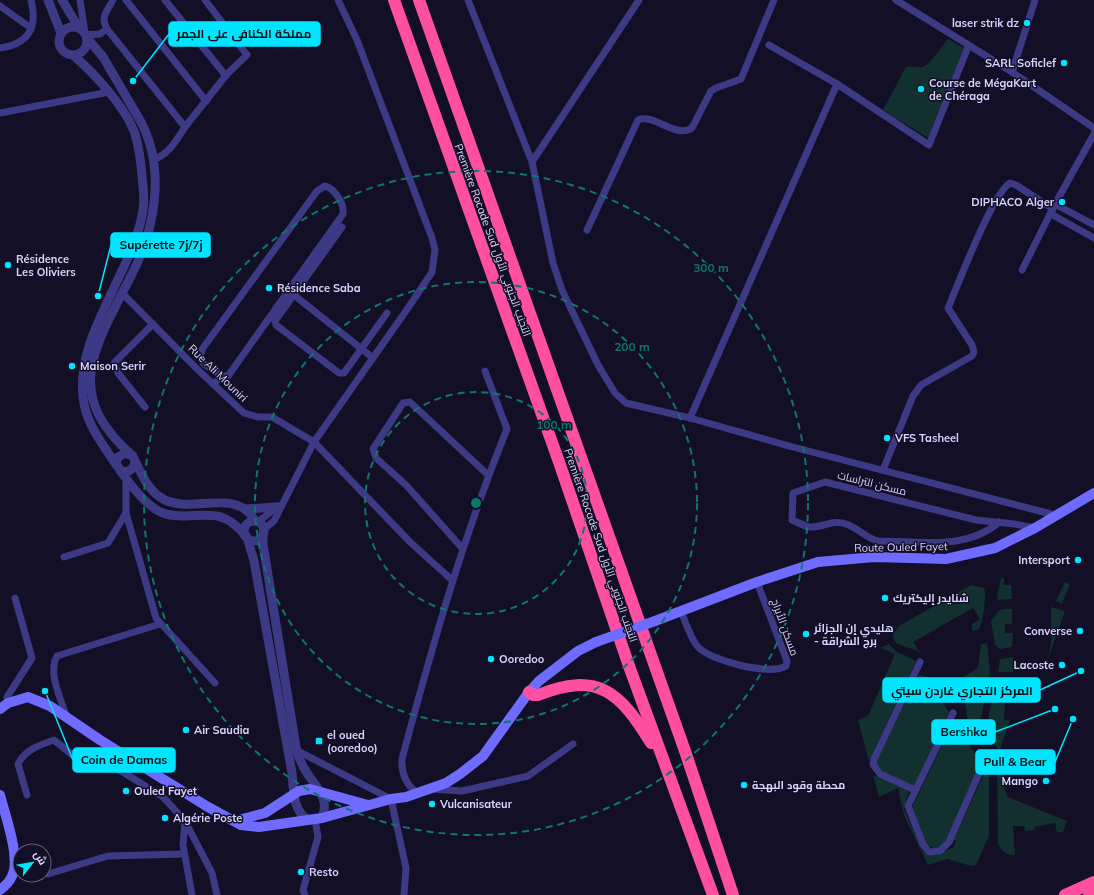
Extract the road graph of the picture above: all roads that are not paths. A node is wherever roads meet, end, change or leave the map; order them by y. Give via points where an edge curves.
1 (31, 0) edge
2 (48, 0) edge
3 (62, 0) edge
4 (80, 0) edge
5 (113, 0) edge
6 (126, 0) edge
7 (164, 0) edge
8 (205, 0) edge
9 (338, 0) edge
10 (391, 0) edge
11 (394, 0) edge
12 (420, 0) edge
13 (468, 0) edge
14 (639, 0) edge
15 (774, 0) edge
16 (896, 0) edge
17 (1035, 0) edge
18 (0, 6) edge
19 (398, 15) junction
20 (32, 28) junction
21 (107, 29) junction
22 (62, 33) junction
23 (84, 34) junction
24 (769, 45) dead end
25 (968, 47) junction
26 (0, 48) edge
27 (74, 56) junction
28 (1012, 72) junction
29 (226, 76) junction
30 (837, 84) junction
31 (109, 92) junction
32 (206, 101) junction
33 (0, 113) edge
34 (185, 127) junction
35 (1094, 128) edge
36 (1094, 134) edge
37 (153, 160) junction
38 (532, 162) junction
39 (1053, 209) junction
40 (1094, 225) edge
41 (342, 227) dead end
42 (587, 230) dead end
43 (1094, 238) edge
44 (1022, 270) dead end
45 (122, 292) junction
46 (294, 295) junction
47 (387, 313) dead end
48 (153, 324) junction
49 (362, 349) junction
50 (373, 358) junction
51 (485, 371) dead end
52 (222, 376) junction
53 (213, 384) junction
54 (145, 407) dead end
55 (690, 418) junction
56 (314, 442) junction
57 (133, 457) junction
58 (118, 468) junction
59 (882, 470) junction
60 (488, 475) junction
61 (126, 479) junction
62 (1094, 493) edge
63 (280, 504) junction
64 (246, 509) junction
65 (126, 513) junction
66 (1055, 515) junction
67 (999, 522) junction
68 (260, 526) junction
69 (1035, 528) junction
70 (246, 536) junction
71 (462, 548) junction
72 (64, 557) dead end
73 (452, 580) junction
74 (757, 582) junction
75 (15, 598) dead end
76 (681, 611) junction
77 (160, 624) junction
78 (920, 662) dead end
79 (215, 683) dead end
80 (529, 692) junction
81 (3, 697) edge
82 (28, 697) junction
83 (0, 709) edge
84 (954, 713) dead end
85 (67, 718) junction
86 (573, 744) dead end
87 (296, 750) junction
88 (984, 762) dead end
89 (666, 767) junction
90 (433, 789) junction
91 (915, 790) junction
92 (320, 791) junction
93 (418, 793) junction
94 (294, 794) junction
95 (0, 795) edge
96 (27, 795) dead end
97 (391, 799) junction
98 (370, 805) junction
99 (2, 816) edge
100 (315, 819) junction
101 (185, 821) junction
102 (233, 822) junction
103 (184, 854) junction
104 (52, 873) edge
105 (1094, 882) edge
106 (0, 890) edge
107 (1094, 893) edge
108 (192, 895) edge
109 (217, 895) edge
110 (305, 895) edge
111 (404, 895) edge
112 (713, 895) edge
113 (733, 895) edge
114 (1065, 895) edge
115 (1089, 895) edge

1 - 20 street via 34,14
2 - 22 street
3 - 23 street
4 - 23 street
5 - 21 street via 104,13 103,21
6 - 32 street
7 - 29 street
8 - 29 street via 247,55
9 - 50 street via 357,40 436,250 435,261 426,281
10 - 19 highway
11 - 19 highway, Première Rocade Sud التجنب الجنوبي الأول
12 - 113 highway, Première Rocade Sud التجنب الجنوبي الأول via 685,751
13 - 38 street
14 - 38 street
15 - 42 street via 741,79 712,91 692,128 682,132 646,120 638,120
16 - 25 street
17 - 28 street
18 - 20 street
19 - 89 highway, Première Rocade Sud التجنب الجنوبي الأول
20 - 26 street via 19,43
21 - 23 street via 100,34
21 - 34 street
22 - 23 street via 68,28
22 - 27 street via 59,41 61,48
23 - 27 street via 87,45 84,51
23 - 37 street via 103,57 141,122
24 - 30 street
25 - 28 street
25 - 30 street via 929,145
27 - 31 street via 94,73
28 - 35 street
29 - 32 street
30 - 55 street
31 - 33 street
31 - 58 street via 135,134 144,188 143,210 136,235 93,334 83,371 84,406 90,422
32 - 34 street
34 - 37 street via 167,153
36 - 39 street
37 - 45 street via 154,202 151,223 141,255
38 - 55 street via 553,263 562,290 607,381 626,403
39 - 40 street
39 - 43 street
39 - 44 street
39 - 59 street via 1010,183 1001,192 980,232 948,308 974,352 972,356 921,385 913,396
41 - 46 street
45 - 48 street, Rue Ali Mouniri
45 - 57 street via 93,358 91,393 95,408 108,432
46 - 49 street
46 - 49 street via 276,321 278,327 341,373 348,370
47 - 49 street
48 - 53 street, Rue Ali Mouniri
48 - 54 street via 114,363 118,373
49 - 50 street
50 - 56 street
51 - 60 street via 507,429
52 - 52 street via 226,377 233,370 343,214 343,209 330,187 325,186 317,191 202,348 200,356 204,364
52 - 53 street
53 - 56 street, Rue Ali Mouniri via 244,413 272,417
55 - 59 street
56 - 63 street
56 - 73 street, Rue Ali Mouniri via 410,542
57 - 58 street via 135,464 132,470 125,472
57 - 58 street via 126,453 120,454 116,460
57 - 64 street via 147,483 161,497 182,504 217,502
58 - 61 street
59 - 66 street
60 - 71 street
60 - 71 street via 410,402 403,403 373,449 376,458 406,485
61 - 65 street
61 - 70 street via 157,510 165,514 209,514 231,522
62 - 66 main road, Route Ouled Fayet
63 - 64 street
63 - 68 street
63 - 68 street via 274,521
64 - 68 street
65 - 72 street via 108,543
65 - 77 street via 156,618
66 - 69 main road, Route Ouled Fayet
67 - 67 street, مسكن التراسات via 976,520 825,482 793,493 792,520 808,527 845,523 870,539 878,541 953,542 983,534
67 - 69 street, مسكن التراسات
68 - 70 street via 249,522 245,527
68 - 70 street via 260,538 255,541
68 - 87 street
69 - 74 main road, Route Ouled Fayet via 995,548 972,555 946,559 874,557 818,562
70 - 94 street via 254,561
71 - 73 street
73 - 93 street via 402,759 403,775
74 - 76 main road, Route Ouled Fayet
74 - 76 street, مسكن الأبراج via 787,661 783,668 772,670 721,661 708,656 698,647
75 - 81 street via 32,658
76 - 80 main road, Route Ouled Fayet, bridge via 578,650
77 - 79 street
77 - 85 street via 57,656 54,660 54,677
78 - 91 street via 873,764 880,774
80 - 89 highway via 536,695 567,685 581,685 598,687 612,694 632,712
80 - 90 main road, Route Ouled Fayet via 483,756 460,774
81 - 82 street
82 - 83 main road via 8,703
82 - 85 main road, Route Ouled Fayet via 50,706
84 - 91 street
85 - 102 main road, Route Ouled Fayet
86 - 90 street via 528,776 462,791
87 - 92 street via 304,768
87 - 97 street
88 - 91 street via 950,842 940,851 932,853 926,849 908,810
89 - 112 highway, Première Rocade Sud التجنب الجنوبي الأول
90 - 93 main road, Route Ouled Fayet
92 - 94 main road via 310,789
92 - 98 main road
92 - 100 street via 325,801
93 - 97 main road, Route Ouled Fayet
94 - 100 street via 298,812
94 - 102 main road via 265,813
95 - 99 main road
96 - 101 street via 18,764 23,755 54,740 77,759 97,756 163,797
97 - 98 main road, Route Ouled Fayet
97 - 111 street via 406,868
98 - 100 main road, Route Ouled Fayet
99 - 106 main road via 14,853 14,867 12,876
100 - 102 main road, Route Ouled Fayet via 259,827
100 - 110 street via 318,837 303,890
101 - 103 street
101 - 109 street via 212,873
103 - 104 street via 108,856
103 - 108 street
105 - 114 highway
107 - 115 highway

